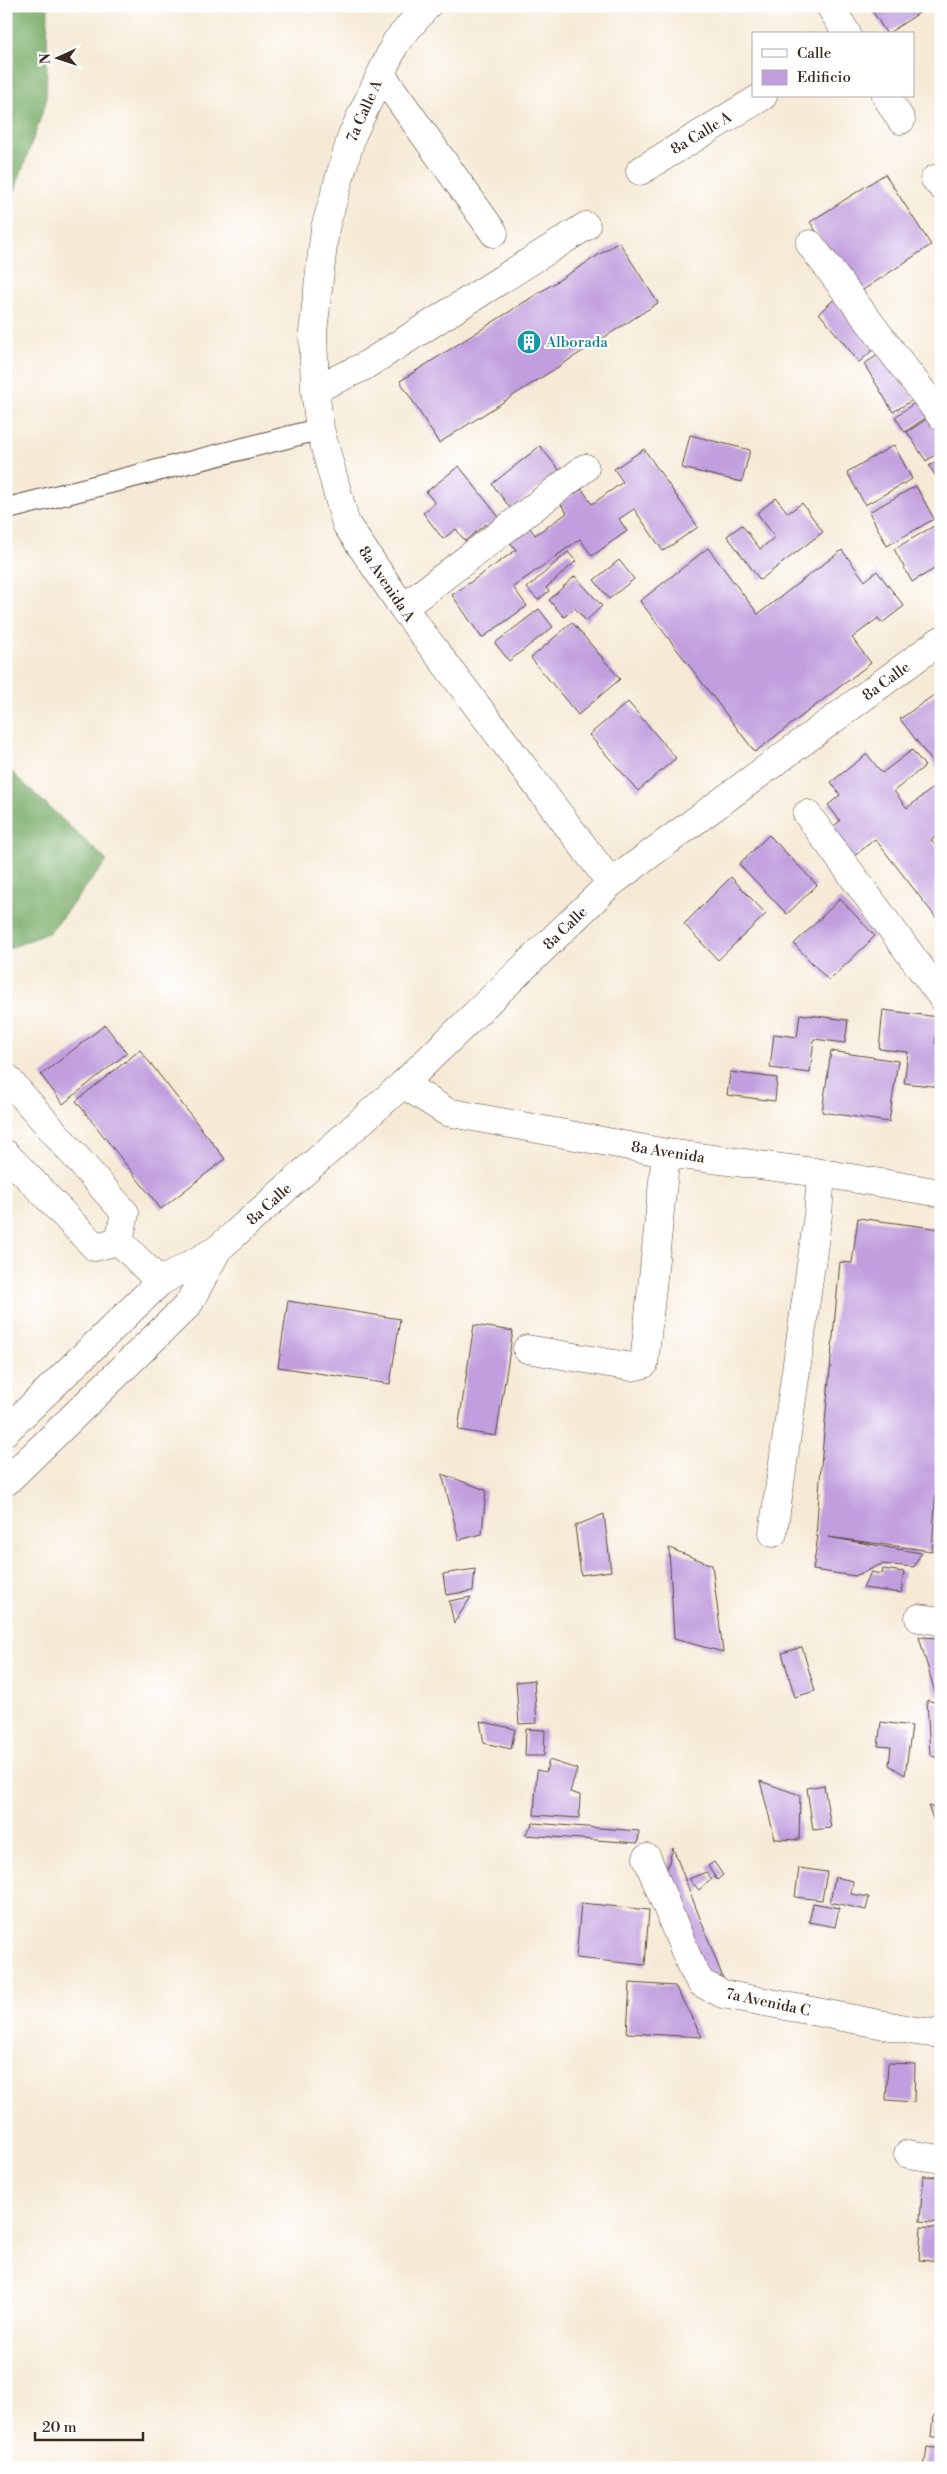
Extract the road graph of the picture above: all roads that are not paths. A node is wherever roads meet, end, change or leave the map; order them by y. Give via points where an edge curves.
1 (427, 6) edge
2 (830, 6) edge
3 (846, 32) edge
4 (381, 74) junction
5 (759, 98) edge
6 (887, 98) edge
7 (901, 120) dead end
8 (640, 171) dead end
9 (586, 226) dead end
10 (325, 228) joint
11 (494, 232) dead end
12 (810, 244) dead end
13 (315, 389) junction
14 (941, 416) edge
15 (320, 429) junction
16 (585, 468) dead end
17 (6, 509) edge
18 (403, 608) junction
19 (941, 640) edge
20 (807, 814) dead end
21 (611, 883) junction
22 (941, 996) edge
23 (6, 1077) edge
24 (403, 1084) junction
25 (666, 1153) junction
26 (6, 1154) edge
27 (821, 1173) junction
28 (941, 1193) edge
29 (119, 1241) junction
30 (218, 1249) junction
31 (160, 1282) junction
32 (527, 1349) dead end
33 (6, 1431) edge
34 (6, 1482) edge
35 (773, 1533) dead end
36 (647, 1858) dead end
37 (941, 2034) edge
38 (908, 2154) dead end
39 (941, 2159) edge

1 - 4 street, 7a Calle A via 396,42
2 - 3 street
4 - 10 street, 7a Calle A via 352,135
4 - 11 street
5 - 8 street, 8a Calle A
6 - 7 street
9 - 13 street via 363,367
10 - 13 street, 8a Avenida A via 313,332
12 - 14 street
13 - 15 street, 8a Avenida A
15 - 17 lane
15 - 18 street, 8a Avenida A via 346,524
16 - 18 street
18 - 21 street, 8a Avenida A
19 - 21 street, 8a Calle
20 - 22 street
21 - 24 street, 8a Calle
23 - 29 street via 125,1213
24 - 25 street, 8a Avenida via 446,1112
24 - 30 street, 8a Calle
25 - 27 street, 8a Avenida
25 - 32 street via 644,1364 632,1367
26 - 29 street via 95,1247
27 - 28 street, 8a Avenida
27 - 35 street via 818,1215
29 - 31 street
30 - 31 street, 8a Calle
30 - 34 street, 8a Calle via 188,1306
31 - 33 street, 8a Calle
36 - 37 street, 7a Avenida C via 701,1983 723,1994 916,2032
38 - 39 street

